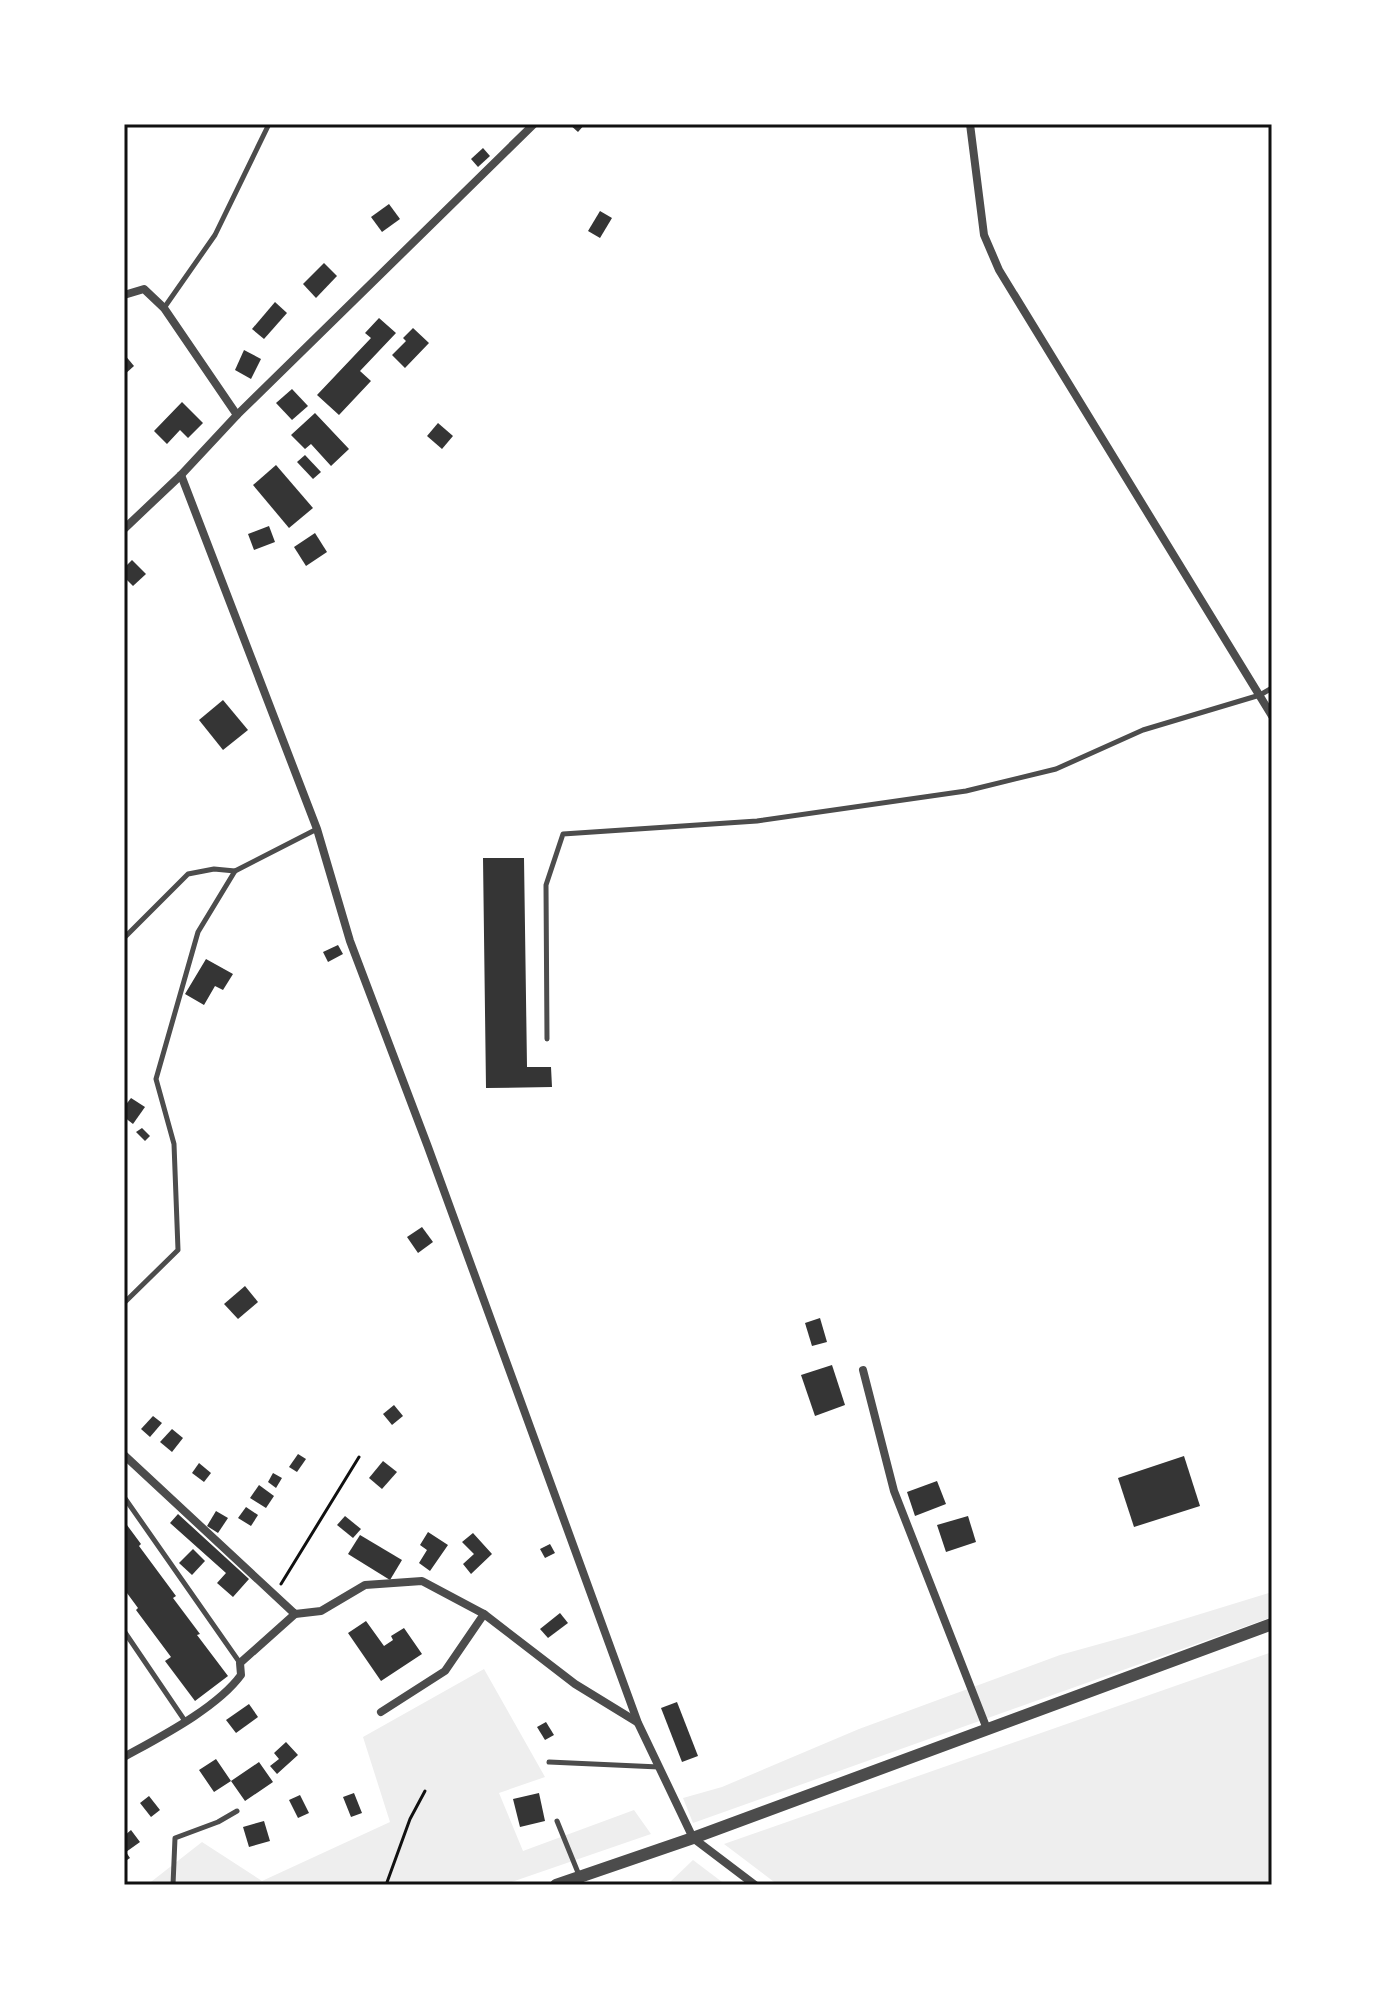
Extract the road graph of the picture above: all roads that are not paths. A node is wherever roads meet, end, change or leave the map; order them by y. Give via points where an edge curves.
1 (269, 124) edge
2 (534, 124) edge
3 (970, 124) edge
4 (124, 295) edge
5 (164, 308) junction
6 (237, 415) junction
7 (181, 475) junction
8 (124, 529) edge
9 (1272, 688) edge
10 (1260, 695) junction
11 (1272, 716) edge
12 (317, 829) junction
13 (235, 871) junction
14 (124, 938) edge
15 (547, 1039) dead end
16 (124, 1303) edge
17 (863, 1370) dead end
18 (124, 1455) edge
19 (124, 1497) edge
20 (295, 1614) junction
21 (484, 1614) junction
22 (1272, 1624) edge
23 (124, 1631) edge
24 (240, 1663) junction
25 (381, 1712) dead end
26 (185, 1721) junction
27 (638, 1723) junction
28 (987, 1729) junction
29 (124, 1757) edge
30 (549, 1762) dead end
31 (659, 1767) junction
32 (237, 1811) dead end
33 (557, 1821) dead end
34 (693, 1838) junction
35 (579, 1877) junction
36 (173, 1885) edge
37 (556, 1885) edge
38 (755, 1885) edge

1 - 5 lane via 215,235
2 - 6 street
3 - 10 street via 984,235 999,270
4 - 5 street via 144,289
5 - 6 street
6 - 7 street
7 - 8 street
7 - 12 street
9 - 10 lane
10 - 11 street
10 - 15 lane via 1143,730 1056,769 966,791 757,821 563,834 546,885
12 - 13 lane
12 - 27 street via 350,941
13 - 14 lane via 188,874
13 - 16 lane via 198,932 156,1079 174,1144 178,1250
17 - 28 street via 894,1491
18 - 20 street
19 - 24 lane
20 - 21 street via 321,1611 365,1585 422,1581
20 - 24 street
21 - 25 street via 445,1671
21 - 27 street via 575,1684
22 - 28 street
23 - 26 lane
24 - 26 street via 241,1675 232,1687
26 - 29 street
27 - 31 street
28 - 34 street
30 - 31 lane
31 - 34 street
32 - 36 lane via 175,1838
33 - 35 lane
34 - 35 street
34 - 38 street
35 - 37 street

